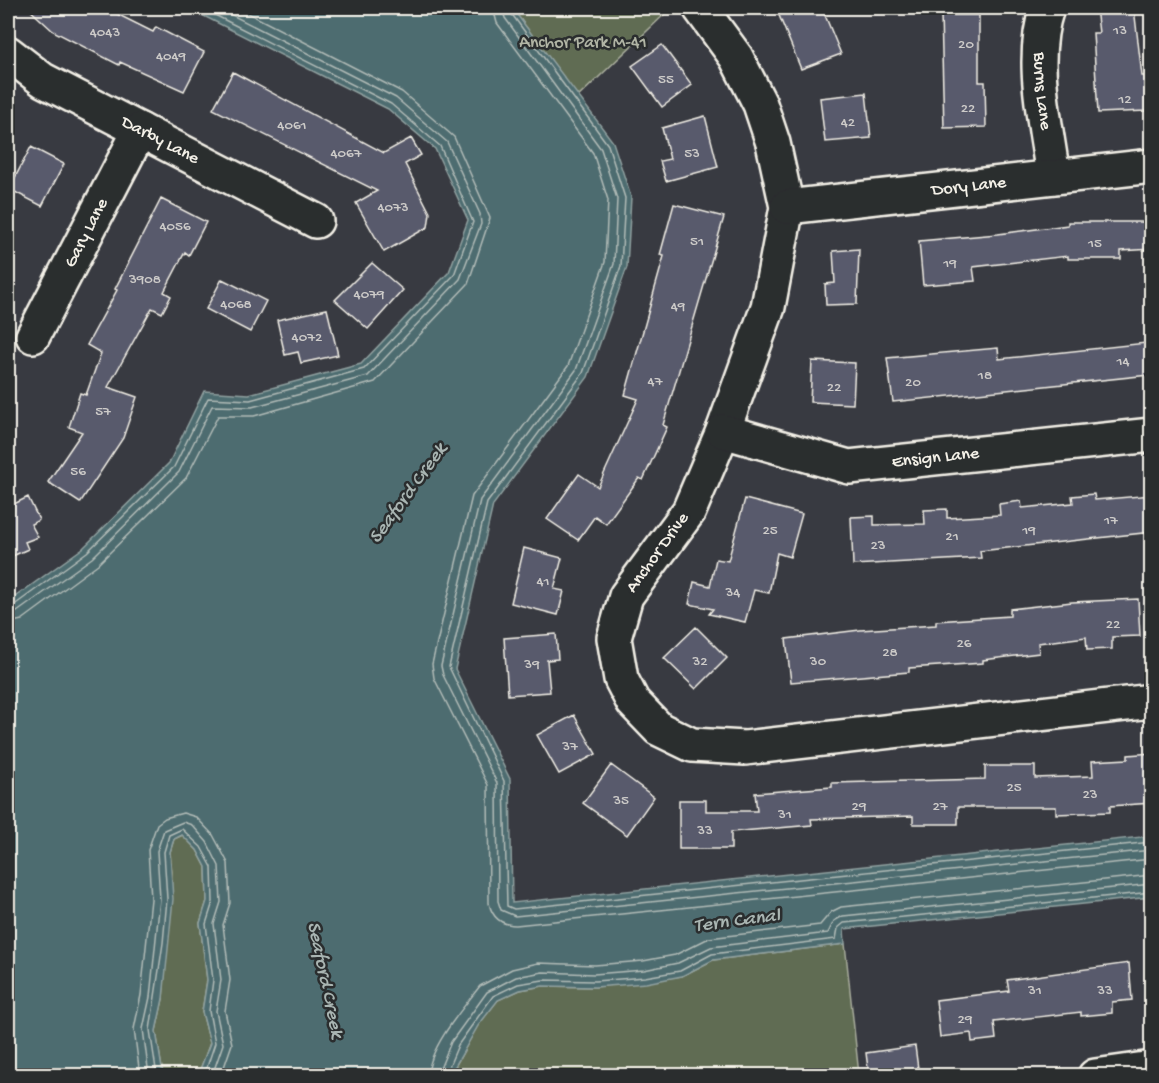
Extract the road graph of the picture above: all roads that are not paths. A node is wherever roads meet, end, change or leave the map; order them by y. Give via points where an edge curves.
1 (700, 8) edge
2 (1047, 8) edge
3 (8, 53) edge
4 (140, 130) junction
5 (1152, 166) edge
6 (1053, 177) junction
7 (787, 207) junction
8 (316, 221) dead end
9 (33, 336) dead end
10 (723, 431) junction
11 (1152, 435) edge
12 (1152, 701) edge
13 (1152, 1068) edge
14 (1095, 1076) edge

1 - 7 street, Anchor Drive via 736,57 760,104
2 - 6 street, Burns Lane via 1039,31 1039,61
3 - 4 street, Darby Lane via 44,80
4 - 8 street, Darby Lane
4 - 9 street, Gary Lane
5 - 6 street, Dory Lane
6 - 7 street, Dory Lane
7 - 10 street, Anchor Drive via 768,307
10 - 11 street, Ensign Lane via 849,467
10 - 12 street, Anchor Drive via 689,511 626,596 614,638 621,679 633,702 659,729 692,745 745,748
13 - 14 street

